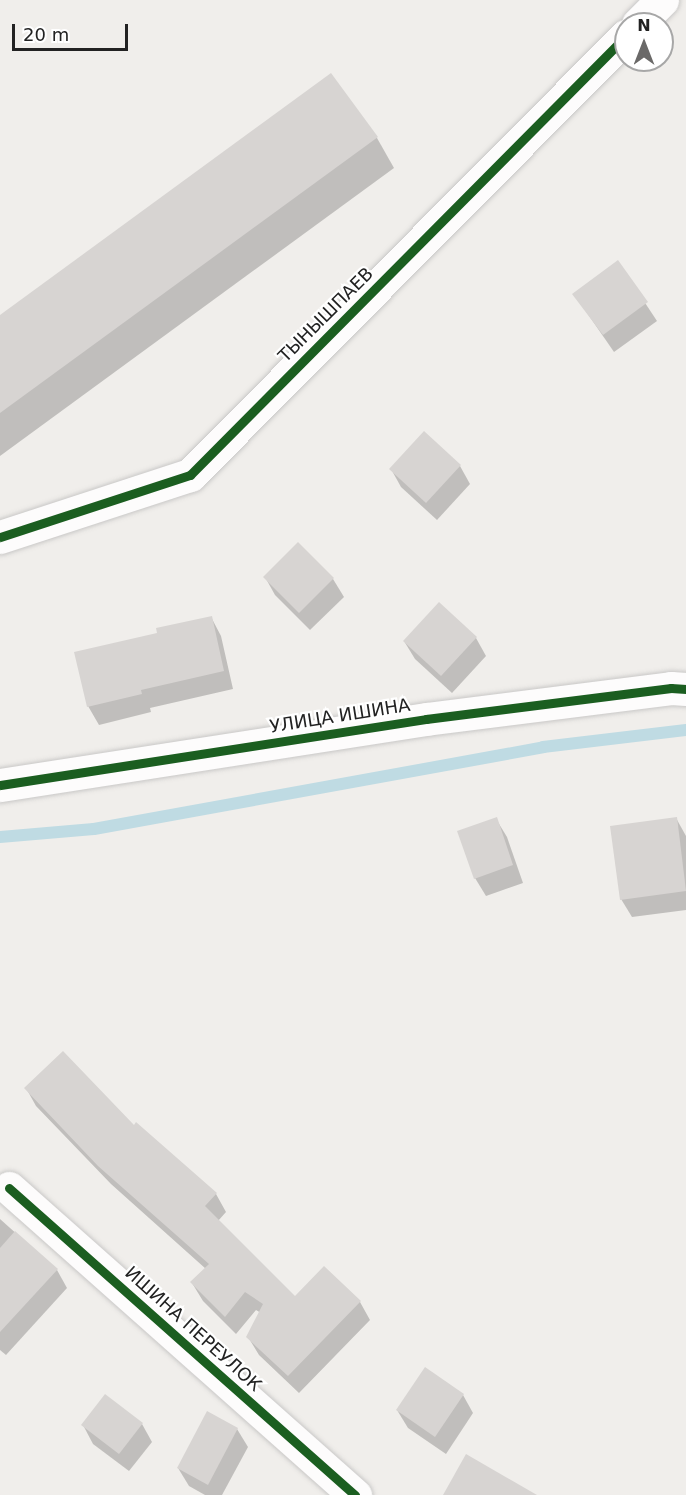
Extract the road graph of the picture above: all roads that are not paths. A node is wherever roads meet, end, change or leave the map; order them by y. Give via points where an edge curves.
1 (662, 0) edge
2 (650, 12) edge
3 (614, 48) edge
4 (0, 537) edge
5 (686, 689) edge
6 (0, 786) edge
7 (9, 1188) dead end
8 (355, 1495) edge

1 - 2 street
3 - 4 street, ТЫНЫШПАЕВ via 190,475
5 - 6 street, УЛИЦА ИШИНА via 426,719
7 - 8 street, ИШИНА ПЕРЕУЛОК

